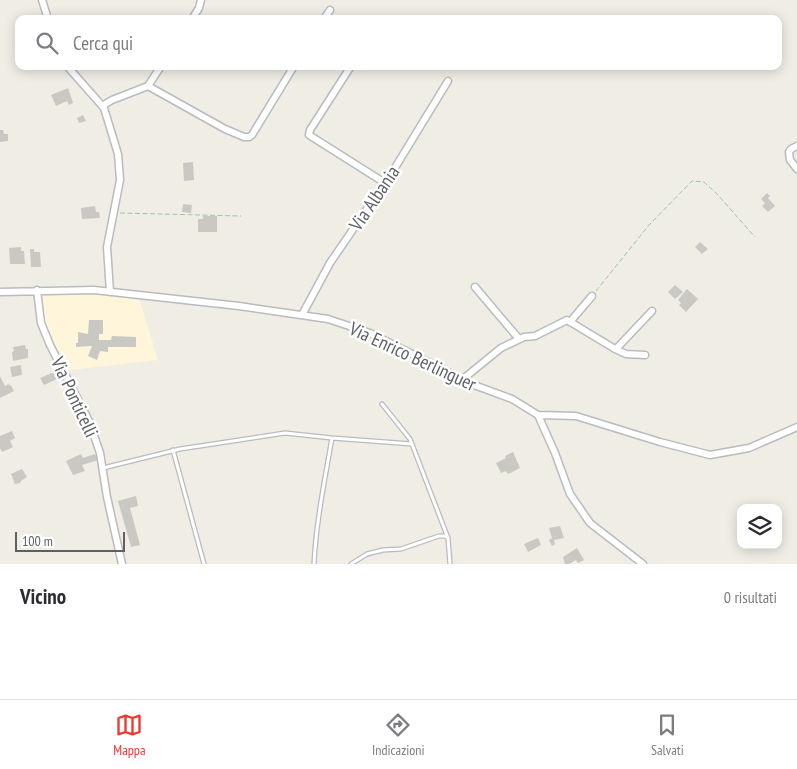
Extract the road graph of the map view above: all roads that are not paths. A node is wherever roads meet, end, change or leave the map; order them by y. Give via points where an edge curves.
1 (42, 0) edge
2 (201, 0) edge
3 (330, 10) dead end
4 (47, 15) edge
5 (195, 15) edge
6 (327, 15) edge
7 (70, 70) edge
8 (158, 70) edge
9 (292, 70) edge
10 (348, 70) edge
11 (448, 81) dead end
12 (148, 86) junction
13 (102, 106) junction
14 (797, 146) edge
15 (797, 169) edge
16 (385, 184) junction
17 (475, 288) dead end
18 (37, 290) junction
19 (0, 292) edge
20 (110, 292) junction
21 (592, 296) road end
22 (652, 311) dead end
23 (302, 315) junction
24 (570, 322) junction
25 (519, 339) junction
26 (616, 350) junction
27 (645, 355) dead end
28 (462, 379) junction
29 (382, 404) dead end
30 (538, 415) junction
31 (797, 427) edge
32 (332, 438) junction
33 (412, 444) junction
34 (174, 450) junction
35 (102, 468) junction
36 (448, 538) junction
37 (122, 564) edge
38 (204, 564) edge
39 (314, 564) edge
40 (350, 564) edge
41 (450, 564) edge
42 (644, 564) edge

1 - 4 street
2 - 5 street
3 - 6 street
7 - 13 street
8 - 12 street
9 - 12 street via 249,137 225,129
10 - 16 street via 309,135
11 - 16 street, Via Albania
12 - 13 street
13 - 20 street via 118,154 120,180 107,247
14 - 15 street via 789,152 790,160
16 - 23 street, Via Albania via 330,263
17 - 25 street
18 - 19 street, Via Enrico Berlinguer
18 - 20 street, Via Enrico Berlinguer
18 - 35 street, Via Ponticelli via 42,323 50,345 89,421
20 - 23 street, Via Enrico Berlinguer
21 - 24 street
22 - 26 street
23 - 28 street, Via Enrico Berlinguer via 328,319 370,333
24 - 25 street via 567,320 535,336
24 - 26 street
25 - 28 street via 501,348
26 - 27 street
28 - 30 street, Via Enrico Berlinguer via 512,399
29 - 33 lane
30 - 31 street via 576,416 710,455 749,448
30 - 42 street via 570,494 590,523
32 - 33 lane
32 - 34 lane via 285,433
32 - 39 lane
33 - 36 lane
34 - 35 lane
34 - 38 lane
35 - 37 street, Via Ponticelli
36 - 40 lane via 439,536 410,546 368,554
36 - 41 lane

